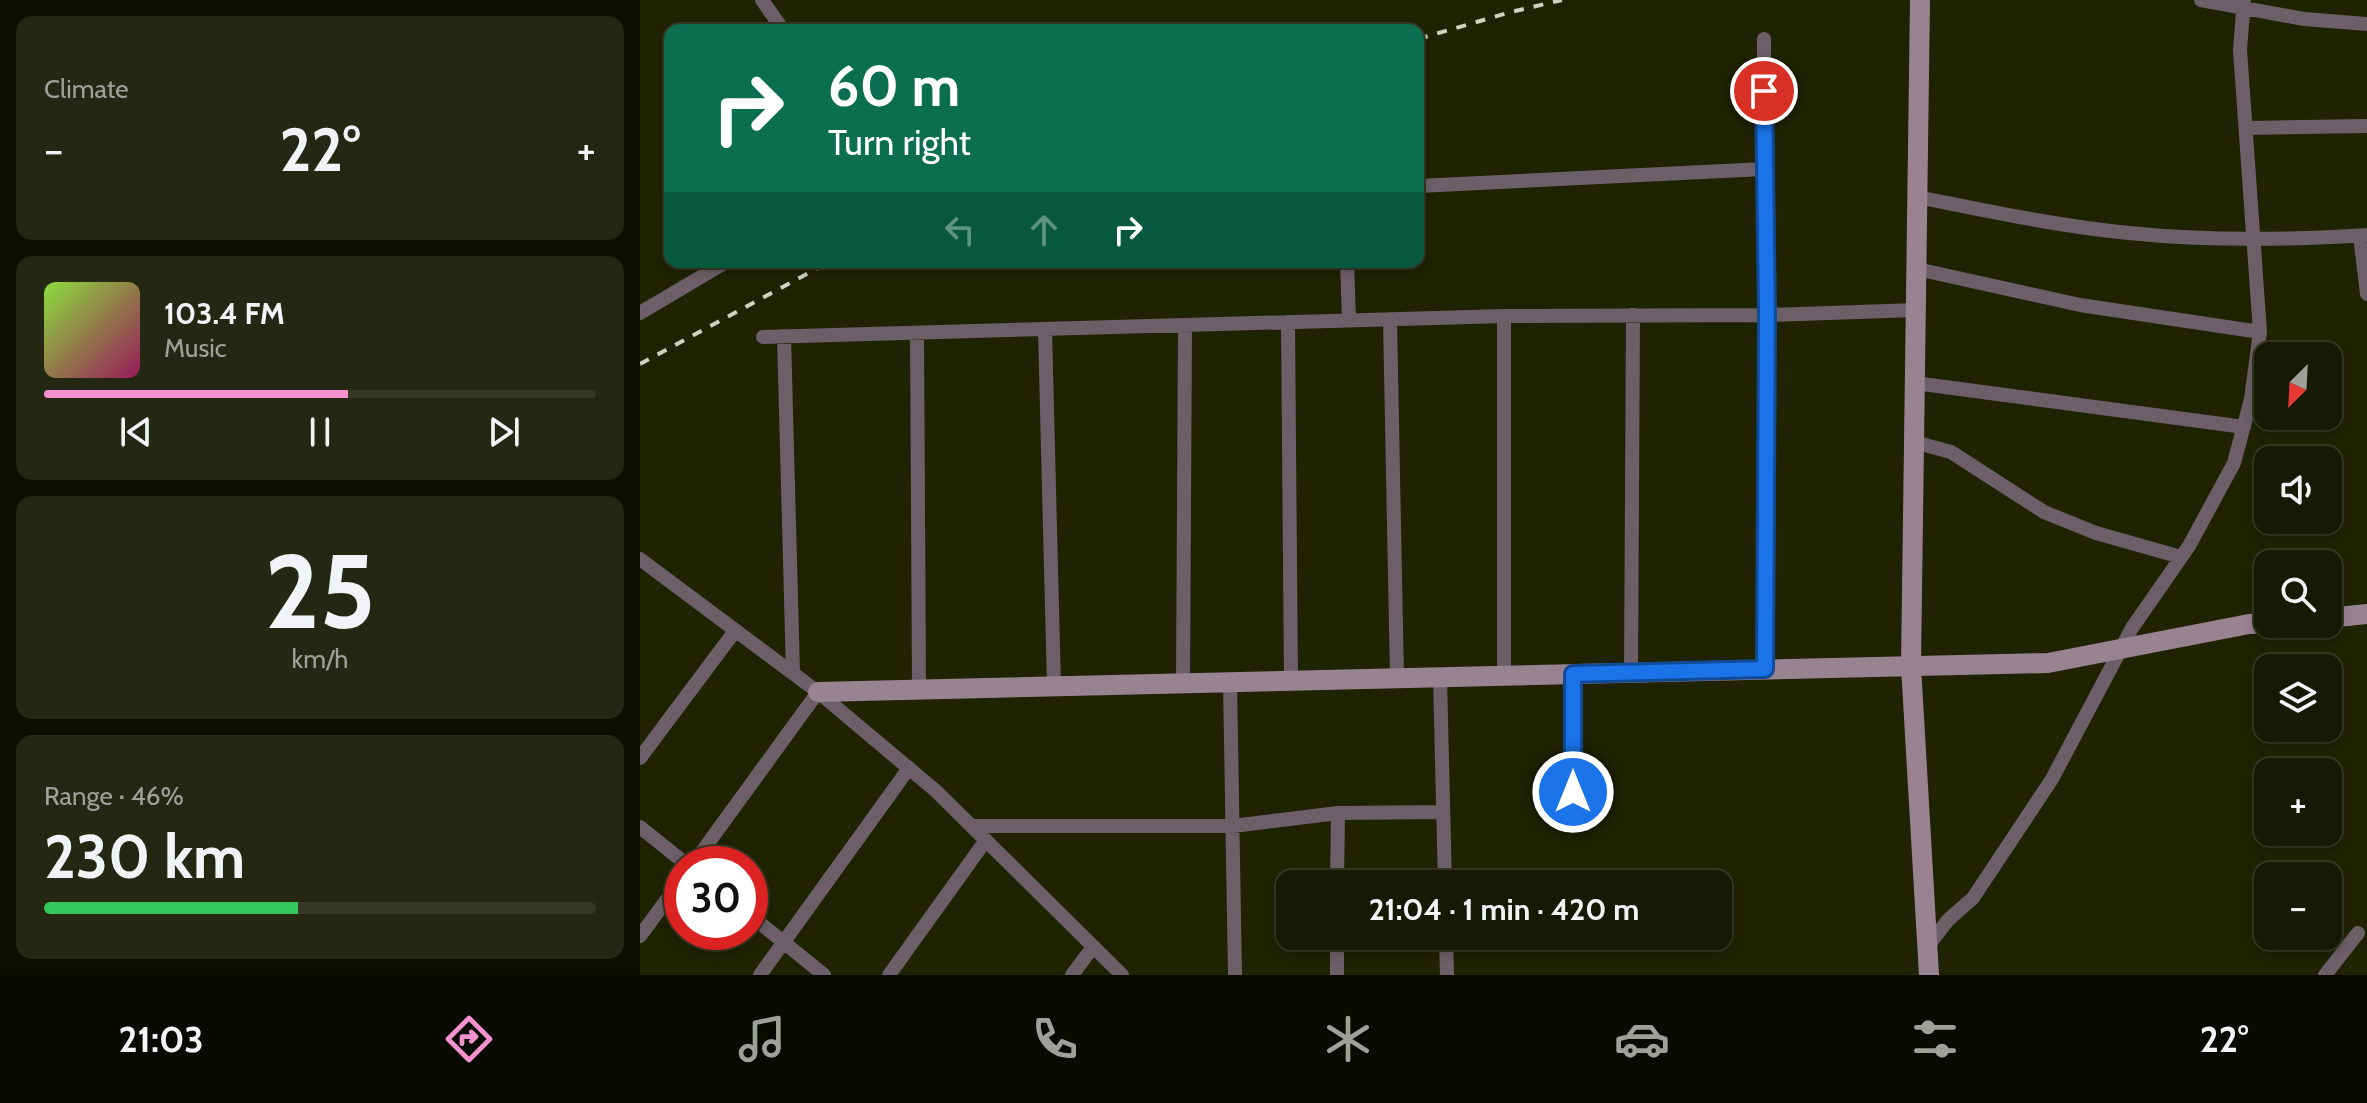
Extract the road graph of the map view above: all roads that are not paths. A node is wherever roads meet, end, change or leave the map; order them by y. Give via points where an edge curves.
1 (762, 0) edge
2 (1920, 0) edge
3 (2201, 0) edge
4 (2244, 3) edge
5 (779, 24) edge
6 (2367, 24) edge
7 (1764, 39) dead end
8 (2367, 126) edge
9 (2246, 128) junction
10 (1764, 169) junction
11 (1424, 186) edge
12 (1917, 197) junction
13 (2364, 236) edge
14 (2254, 239) junction
15 (716, 268) edge
16 (1347, 268) edge
17 (1917, 269) junction
18 (2367, 294) edge
19 (1916, 310) junction
20 (640, 313) edge
21 (1633, 315) junction
22 (1767, 315) junction
23 (1504, 316) junction
24 (1390, 319) junction
25 (1349, 320) junction
26 (1288, 322) junction
27 (1185, 326) junction
28 (1045, 330) junction
29 (2260, 332) junction
30 (917, 333) junction
31 (784, 336) junction
32 (763, 337) dead end
33 (1915, 383) junction
34 (2244, 427) junction
35 (1914, 442) junction
36 (2181, 557) junction
37 (640, 559) edge
38 (2367, 614) edge
39 (2342, 617) edge
40 (2254, 624) edge
41 (735, 631) junction
42 (2120, 649) junction
43 (1911, 666) junction
44 (1765, 669) junction
45 (1631, 672) junction
46 (793, 673) junction
47 (1573, 674) junction
48 (1504, 675) junction
49 (1440, 677) junction
50 (1397, 678) junction
51 (1291, 681) junction
52 (1230, 682) junction
53 (1183, 683) junction
54 (1054, 686) junction
55 (919, 690) junction
56 (818, 692) junction
57 (640, 758) edge
58 (909, 768) junction
59 (1443, 812) junction
60 (1338, 813) junction
61 (1574, 822) dead end
62 (972, 826) junction
63 (1233, 826) junction
64 (640, 827) edge
65 (986, 840) junction
66 (664, 846) edge
67 (706, 846) edge
68 (1337, 870) edge
69 (1445, 870) edge
70 (664, 903) edge
71 (768, 930) edge
72 (2358, 933) dead end
73 (640, 936) edge
74 (783, 942) junction
75 (1928, 946) junction
76 (1093, 947) junction
77 (1337, 950) edge
78 (1446, 950) edge
79 (760, 975) edge
80 (824, 975) edge
81 (889, 975) edge
82 (1072, 975) edge
83 (1122, 975) edge
84 (1235, 975) edge
85 (1337, 975) edge
86 (1447, 975) edge
87 (1929, 975) edge
88 (2325, 975) edge

1 - 5 street
2 - 12 street
3 - 4 street
4 - 6 street via 2304,19
4 - 9 street via 2240,50
7 - 10 street
8 - 9 street
9 - 14 street
10 - 11 street
10 - 22 street
12 - 14 street via 2055,224
12 - 17 street
13 - 14 street
13 - 18 street
14 - 29 street
15 - 20 street
16 - 25 street
17 - 19 street
17 - 29 street via 2080,305
19 - 22 street
19 - 33 street
21 - 22 street
21 - 23 street
21 - 45 street
22 - 44 street
23 - 24 street
23 - 48 street
24 - 25 street
24 - 50 street
25 - 26 street
26 - 27 street
26 - 51 street
27 - 28 street
27 - 53 street
28 - 30 street
28 - 54 street
29 - 34 street
30 - 31 street
30 - 55 street
31 - 32 street
31 - 46 street
33 - 34 street
33 - 35 street
34 - 36 street via 2234,463
35 - 36 street via 1951,452 2044,512
35 - 43 street
36 - 42 street
37 - 41 street
38 - 39 street
40 - 42 street
41 - 46 street
41 - 57 street
42 - 43 street via 2048,663
42 - 75 street via 2052,779 1973,898
43 - 44 street
43 - 75 street
44 - 45 street
45 - 47 street
46 - 56 street
47 - 48 street
47 - 61 street
48 - 49 street
49 - 50 street
49 - 59 street
50 - 51 street
51 - 52 street
52 - 53 street
52 - 63 street
53 - 54 street
54 - 55 street
55 - 56 street
56 - 58 street
56 - 67 street
58 - 62 street
58 - 74 street
59 - 60 street
59 - 69 street
60 - 63 street
60 - 68 street
62 - 63 street
62 - 65 street
63 - 84 street
64 - 66 street
65 - 76 street
65 - 81 street
70 - 73 street
71 - 74 street
72 - 88 street
74 - 79 street
74 - 80 street
75 - 87 street
76 - 82 street
76 - 83 street
77 - 85 street
78 - 86 street

